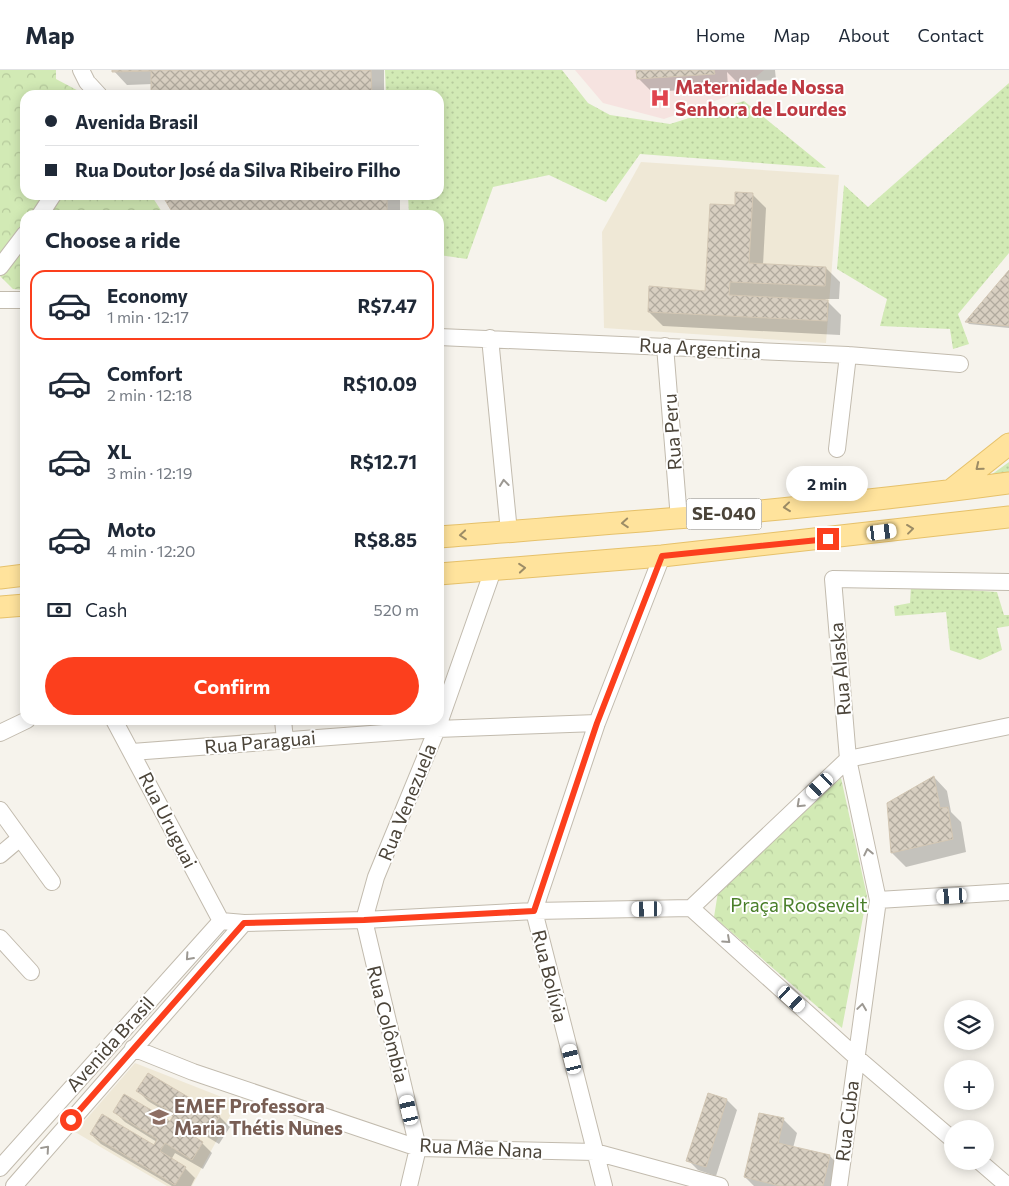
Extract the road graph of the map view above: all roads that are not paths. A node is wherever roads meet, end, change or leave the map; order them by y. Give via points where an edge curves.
1 (81, 70) edge
2 (94, 90) edge
3 (20, 241) edge
4 (0, 267) edge
5 (0, 300) edge
6 (20, 300) edge
7 (444, 337) edge
8 (490, 338) junction
9 (665, 346) junction
10 (848, 355) junction
11 (960, 364) dead end
12 (1009, 444) edge
13 (837, 449) dead end
14 (1009, 483) edge
15 (950, 491) junction
16 (1009, 517) edge
17 (679, 519) junction
18 (509, 532) junction
19 (444, 538) edge
20 (662, 556) junction
21 (493, 570) junction
22 (444, 574) edge
23 (20, 576) edge
24 (0, 578) edge
25 (1009, 582) edge
26 (20, 605) edge
27 (0, 607) edge
28 (444, 709) edge
29 (20, 723) edge
30 (597, 723) junction
31 (117, 725) edge
32 (284, 725) edge
33 (438, 725) edge
34 (1009, 726) edge
35 (437, 729) junction
36 (0, 732) edge
37 (285, 740) junction
38 (132, 752) junction
39 (848, 759) junction
40 (0, 810) edge
41 (19, 839) junction
42 (0, 855) edge
43 (52, 882) dead end
44 (1009, 892) edge
45 (878, 900) junction
46 (691, 908) junction
47 (534, 911) junction
48 (364, 920) junction
49 (221, 921) junction
50 (244, 923) junction
51 (0, 938) edge
52 (31, 972) dead end
53 (133, 1048) junction
54 (855, 1056) junction
55 (944, 1132) edge
56 (418, 1148) junction
57 (595, 1152) junction
58 (1, 1164) edge
59 (989, 1170) edge
60 (17, 1182) edge
61 (409, 1186) edge
62 (604, 1186) edge
63 (720, 1186) edge
64 (839, 1186) edge
65 (1008, 1186) edge

1 - 2 street
3 - 4 street
5 - 6 street
7 - 8 street, Rua Argentina
8 - 9 street, Rua Argentina
18 -> 8 street
9 - 10 street, Rua Argentina
9 - 17 street, Rua Peru
10 - 11 street, Rua Argentina
10 - 13 street
12 -> 15 main road
14 - 15 main road, SE-040
15 -> 17 main road, SE-040
20 -> 16 main road, SE-040
17 -> 18 main road, SE-040
18 -> 19 main road, SE-040
21 -> 20 main road, SE-040
20 - 30 street
21 - 22 main road, SE-040
21 - 28 street, Rua Venezuela
23 - 24 main road
25 - 39 street, Rua Alaska via 833,579
26 - 27 main road
29 - 36 street
30 - 35 street, Rua Paraguai
30 - 47 street
31 - 38 street, Rua Uruguai
32 - 37 street
33 - 35 street, Rua Venezuela
34 - 39 street
35 - 37 street, Rua Paraguai
35 - 48 street, Rua Venezuela via 376,877
37 - 38 street, Rua Paraguai
38 - 49 street, Rua Uruguai
45 -> 39 street, Rua Alaska
39 -> 46 street
40 - 41 street
41 - 42 street
41 - 43 street
44 - 45 street
54 -> 45 street, Rua Cuba
46 - 47 street
46 -> 54 street
47 - 48 street
47 - 57 street, Rua Bolívia
48 - 50 street
48 - 56 street, Rua Colômbia
49 - 50 street
49 -> 58 street, Avenida Brasil
50 - 53 street, Avenida Brasil
51 - 52 street
53 - 56 street, Rua Mãe Nana via 200,1075
60 -> 53 street, Avenida Brasil
54 - 55 street
54 - 64 street, Rua Cuba
56 - 57 street, Rua Mãe Nana
56 - 61 street, Rua Colômbia
57 - 62 street, Rua Bolívia
57 - 63 street, Rua Mãe Nana
58 - 60 street
59 - 65 street

